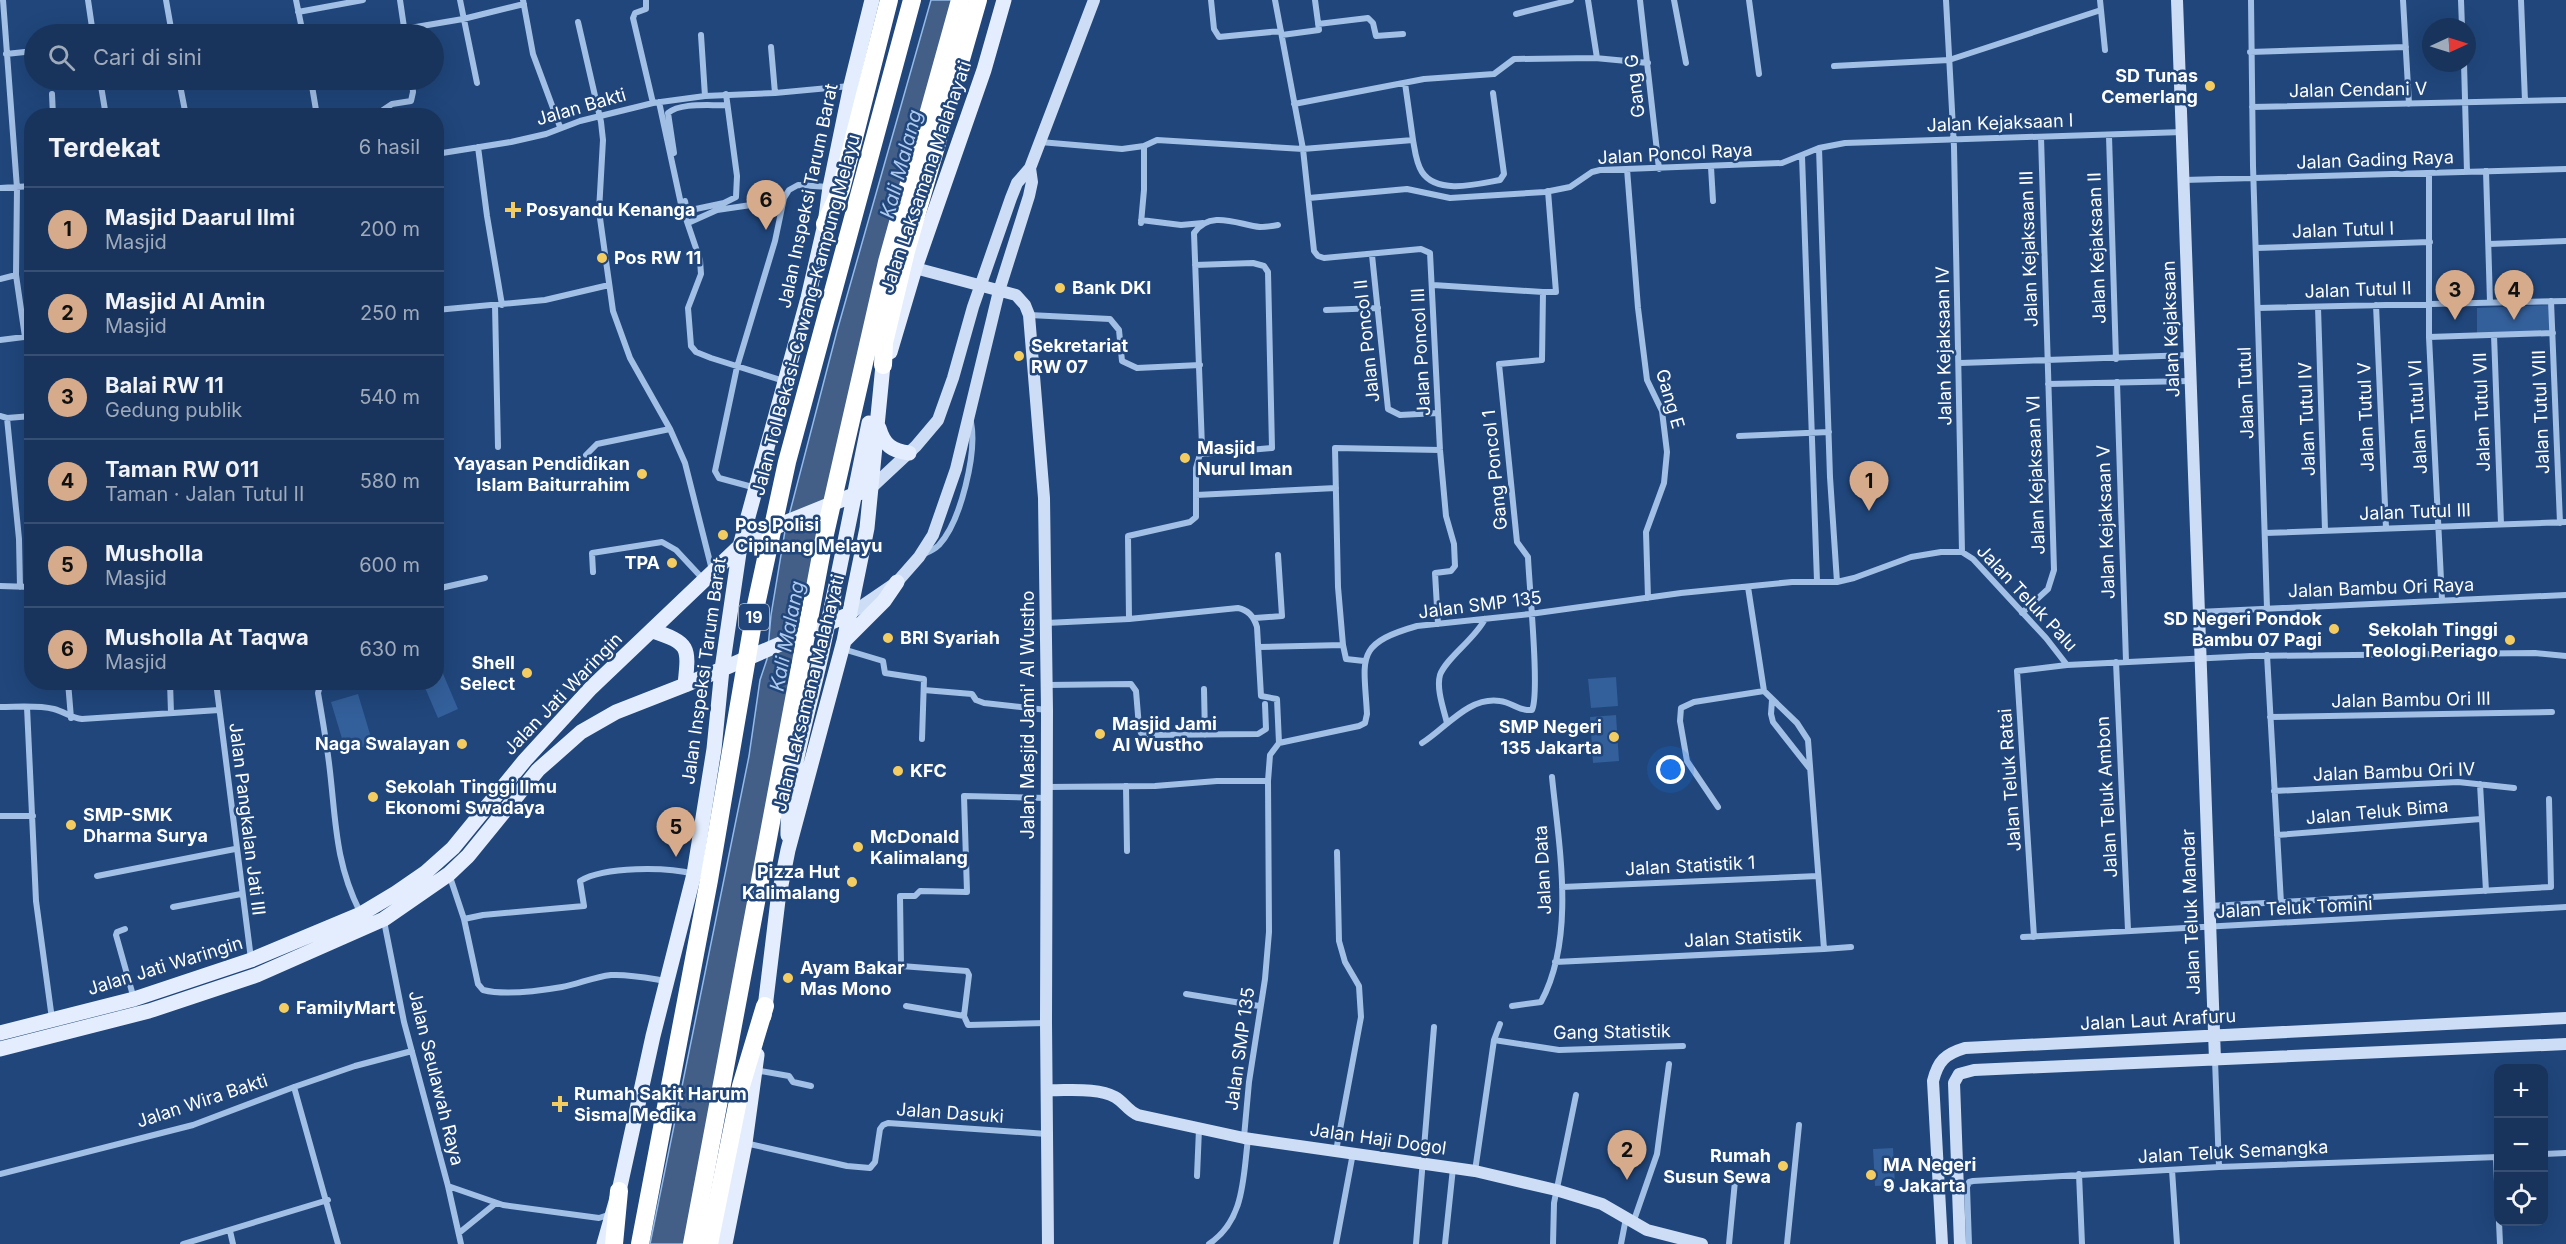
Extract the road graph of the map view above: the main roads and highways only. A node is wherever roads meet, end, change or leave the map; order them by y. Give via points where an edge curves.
1 (873, 0) edge
2 (889, 0) edge
3 (912, 0) edge
4 (960, 0) edge
5 (978, 0) edge
6 (1004, 0) edge
7 (825, 224) junction
8 (883, 365) junction
9 (878, 425) junction
10 (909, 453) road end
11 (871, 488) junction
12 (854, 496) junction
13 (740, 546) junction
14 (897, 582) road end
15 (850, 614) junction
16 (821, 626) junction
17 (653, 631) junction
18 (843, 645) junction
19 (722, 669) junction
20 (685, 685) junction
21 (788, 850) junction
22 (765, 1006) junction
23 (0, 1033) edge
24 (0, 1049) edge
25 (618, 1191) junction
26 (604, 1244) edge
27 (614, 1244) edge
28 (640, 1244) edge
29 (692, 1244) edge
30 (709, 1244) edge
31 (725, 1244) edge

1 - 7 main road, Jalan Inspeksi Tarum Barat via 851,86
2 - 7 highway via 841,189
3 - 28 highway, Jalan Tol Bekasi–Cawang–Kampung Melayu / 19, bridge via 787,462 756,605
4 - 29 highway, bridge via 887,262 825,534
5 - 8 highway via 906,251 884,343
6 - 8 main road, Jalan Laksamana Malahayati via 984,70
7 - 13 main road, Jalan Inspeksi Tarum Barat
8 - 9 main road, Jalan Laksamana Malahayati
8 - 12 main road, Jalan Laksamana Malahayati
9 - 10 main road via 888,446
9 - 11 main road, Jalan Laksamana Malahayati
11 - 12 main road, Jalan Jati Waringin
11 - 15 main road, Jalan Laksamana Malahayati
12 - 13 main road, Jalan Jati Waringin via 782,524
12 - 16 main road, Jalan Laksamana Malahayati via 836,592
13 - 17 main road, Jalan Jati Waringin
13 - 19 main road, Jalan Inspeksi Tarum Barat
14 - 18 main road
15 - 16 main road, Jalan Jati Waringin
15 - 18 main road, Jalan Laksamana Malahayati
16 - 19 main road, Jalan Jati Waringin
16 - 21 main road, Jalan Laksamana Malahayati via 788,815
17 - 20 main road via 679,640 686,647
17 - 23 main road, Jalan Jati Waringin via 591,688 537,746 453,848 425,873 361,914 251,960 134,999
18 - 21 main road, Jalan Laksamana Malahayati
19 - 20 main road, Jalan Jati Waringin
19 - 25 main road, Jalan Inspeksi Tarum Barat via 694,874
20 - 24 main road, Jalan Jati Waringin via 616,712 580,733 538,770 468,856 384,919 257,975 149,1011
21 - 22 main road, Jalan Laksamana Malahayati
22 - 30 highway via 741,1086
22 - 31 main road, Jalan Laksamana Malahayati
25 - 26 main road, Jalan Inspeksi Tarum Barat
25 - 27 highway

